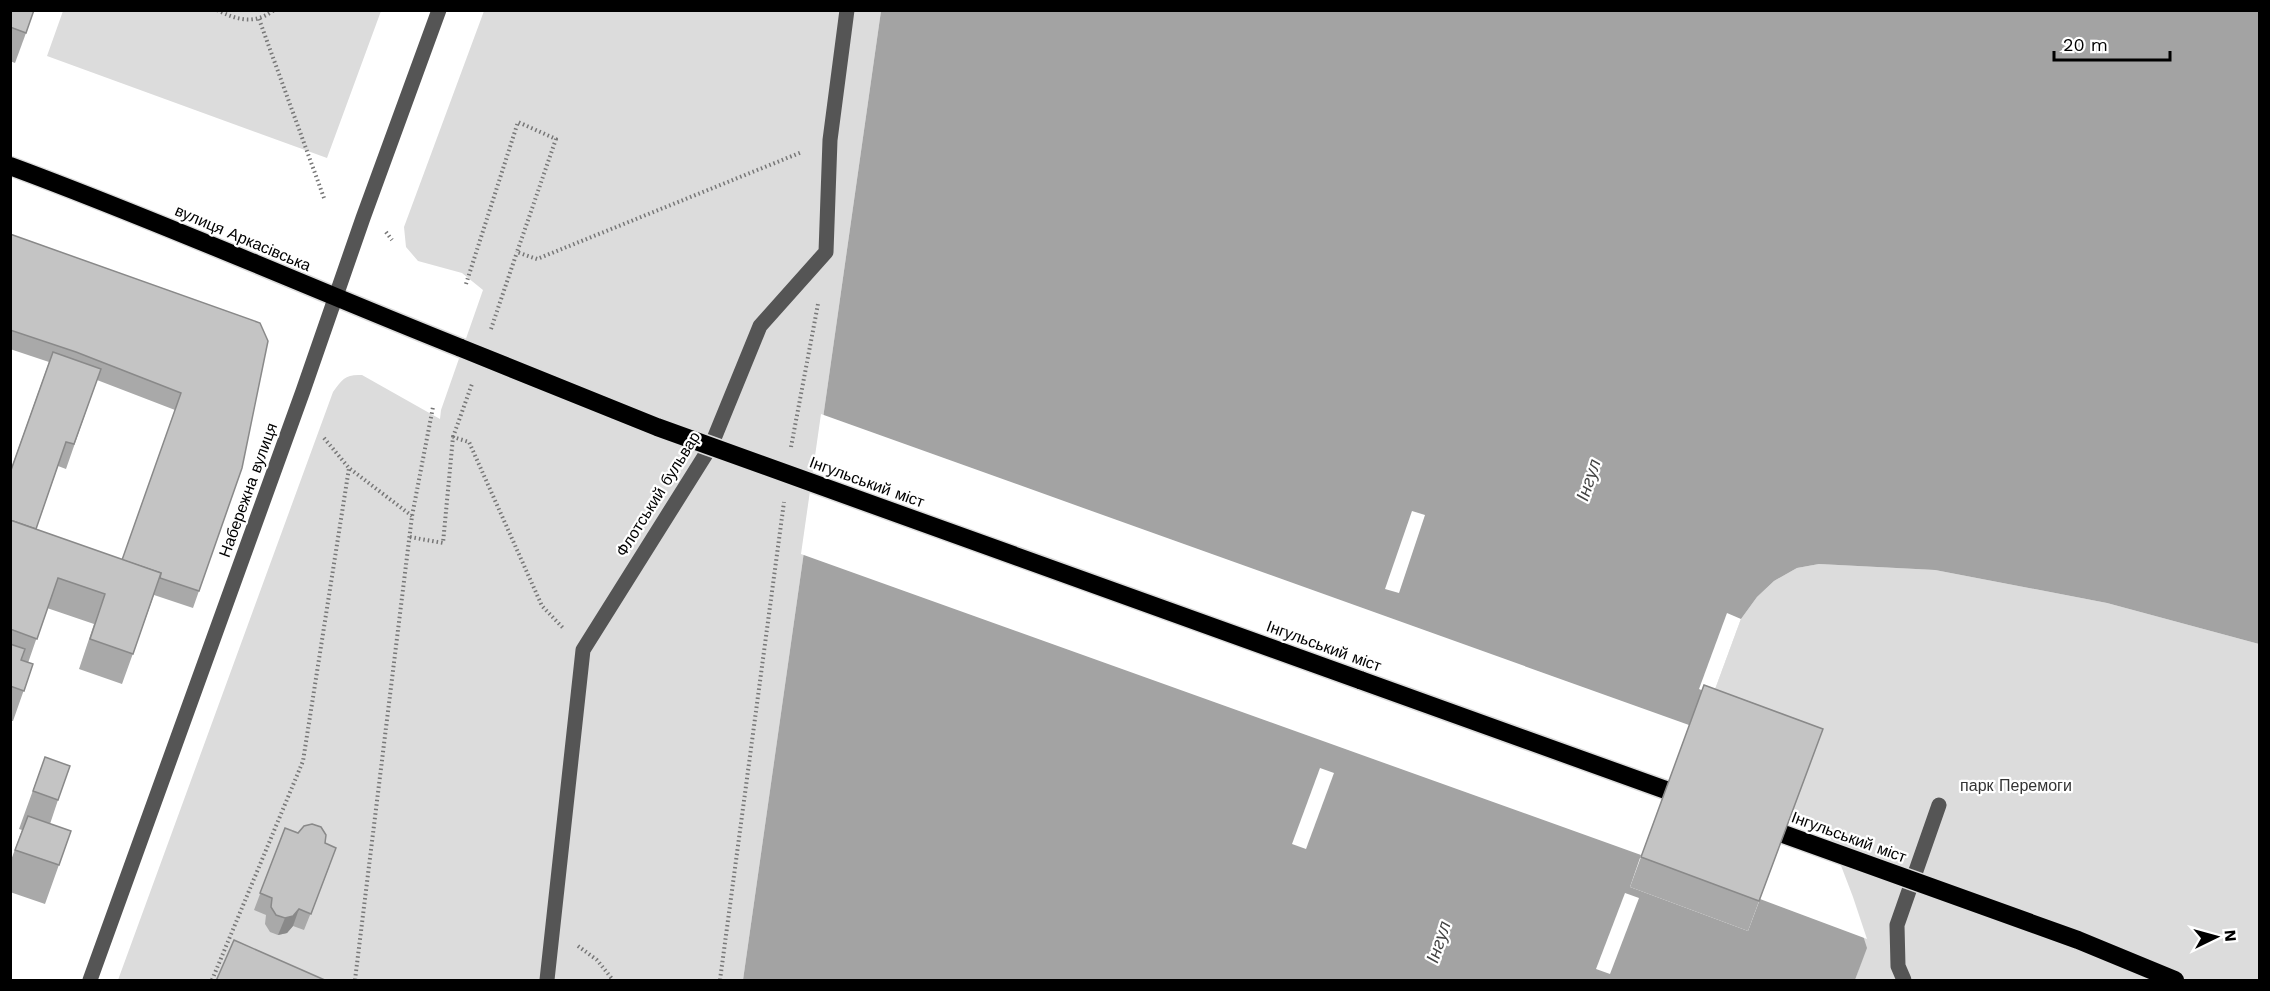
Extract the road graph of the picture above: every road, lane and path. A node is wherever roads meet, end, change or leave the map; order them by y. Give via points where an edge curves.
1 (217, 10) edge
2 (274, 10) edge
3 (439, 10) edge
4 (847, 10) edge
5 (260, 19) junction
6 (830, 140) junction
7 (10, 166) edge
8 (324, 198) dead end
9 (826, 252) junction
10 (466, 284) dead end
11 (334, 298) junction
12 (461, 348) joint
13 (433, 407) dead end
14 (324, 438) dead end
15 (790, 456) dead end
16 (349, 468) junction
17 (785, 490) dead end
18 (412, 516) junction
19 (410, 537) junction
20 (542, 606) dead end
21 (1701, 803) edge
22 (1939, 805) dead end
23 (1742, 818) edge
24 (553, 927) junction
25 (90, 981) edge
26 (212, 981) edge
27 (355, 981) edge
28 (547, 981) edge
29 (614, 981) edge
30 (720, 981) edge
31 (1904, 981) edge
32 (2175, 981) edge

1 - 5 path via 233,18
2 - 5 path
3 - 11 street, Набережна вулиця
4 - 6 street
5 - 8 path
6 - 9 street
6 - 10 path via 537,259 517,252 556,139 518,122
7 - 11 highway, вулиця Аркасівська via 99,198
9 - 15 path
9 - 24 street, Флотський бульвар via 760,326 711,446 584,650
11 - 12 highway, вулиця Аркасівська
11 - 25 street, Набережна вулиця
12 - 21 highway, Інгульський міст, bridge via 668,431
13 - 18 path
14 - 16 path
16 - 18 path
16 - 26 path via 303,761
17 - 30 path
18 - 19 path
19 - 20 path via 443,543 453,437 469,442
19 - 27 path
22 - 31 street via 1897,925 1898,966
23 - 32 highway, Інгульський міст, bridge via 2078,940
24 - 28 street, Флотський бульвар
24 - 29 path via 597,960

